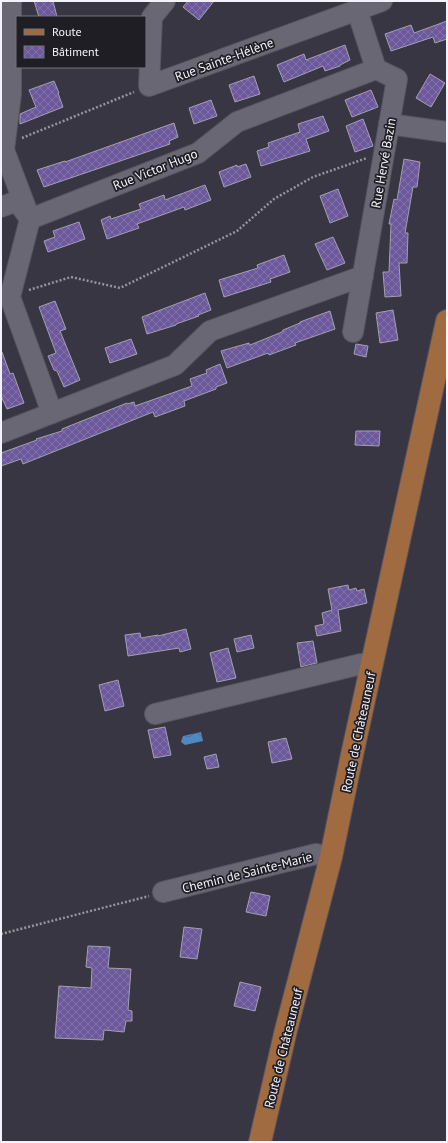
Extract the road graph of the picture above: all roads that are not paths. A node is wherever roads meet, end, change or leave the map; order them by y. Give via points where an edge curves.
1 (11, 1) edge
2 (165, 1) edge
3 (382, 1) edge
4 (357, 10) junction
5 (376, 69) junction
6 (390, 124) junction
7 (447, 132) edge
8 (1, 207) edge
9 (30, 219) junction
10 (363, 276) junction
11 (447, 321) edge
12 (354, 332) dead end
13 (52, 413) junction
14 (1, 433) edge
15 (372, 665) junction
16 (155, 714) dead end
17 (331, 857) junction
18 (163, 892) road end
19 (260, 1142) edge

1 - 9 street via 11,94 4,150
2 - 4 street, Rue Sainte-Hélène via 152,17 149,86
3 - 4 street, Rue Sainte-Hélène
4 - 5 street
5 - 6 street, Rue Hervé Bazin via 397,79
5 - 9 street, Rue Victor Hugo via 237,122 198,153
6 - 7 street
6 - 10 street, Rue Hervé Bazin
8 - 9 street via 16,201
9 - 13 street via 10,297
10 - 12 street, Rue Hervé Bazin
10 - 13 street via 210,331 174,365
11 - 15 main road, Route de Châteauneuf
13 - 14 street
15 - 16 street via 361,664
15 - 17 main road, Route de Châteauneuf
17 - 18 street, Chemin de Sainte-Marie via 316,854
17 - 19 main road, Route de Châteauneuf

